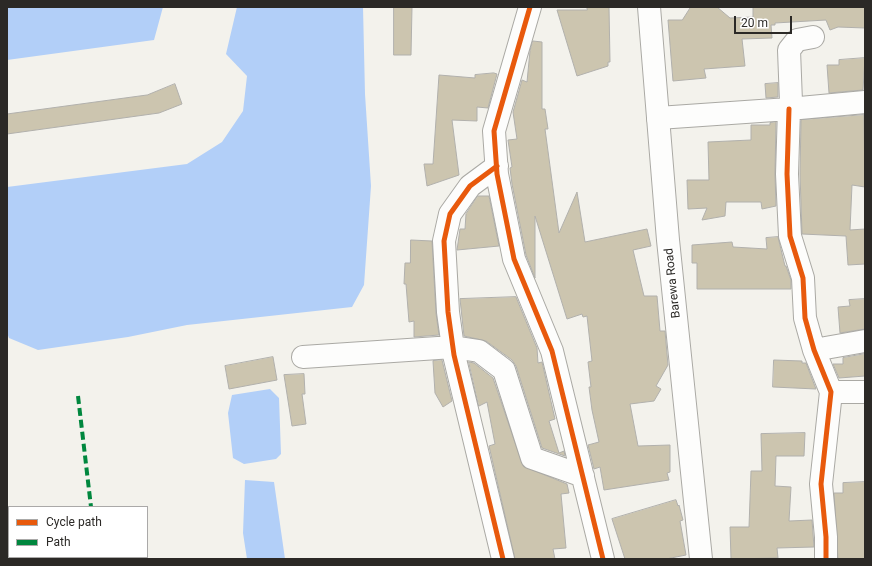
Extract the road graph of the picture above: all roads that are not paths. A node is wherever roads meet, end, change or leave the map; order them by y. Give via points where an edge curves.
1 (530, 7) edge
2 (649, 7) edge
3 (813, 37) dead end
4 (865, 102) edge
5 (788, 109) junction
6 (658, 118) junction
7 (497, 166) junction
8 (865, 341) edge
9 (453, 347) junction
10 (814, 350) junction
11 (302, 357) dead end
12 (831, 392) junction
13 (865, 392) edge
14 (583, 476) junction
15 (503, 559) edge
16 (603, 559) edge
17 (701, 559) edge
18 (826, 559) edge

1 - 7 street via 494,131
2 - 6 street, Barewa Road
3 - 5 street via 797,40 789,50 791,102
4 - 5 street
5 - 6 street
5 - 10 street via 787,174 790,236 803,278 805,318
6 - 17 street, Barewa Road
7 - 9 street via 470,186 450,214 444,241 448,312
7 - 14 street via 514,259 552,351
8 - 10 street
9 - 11 street
9 - 14 street via 479,351 504,370 532,458
9 - 15 street
10 - 12 street
12 - 13 street
12 - 18 street via 821,484
14 - 16 street

